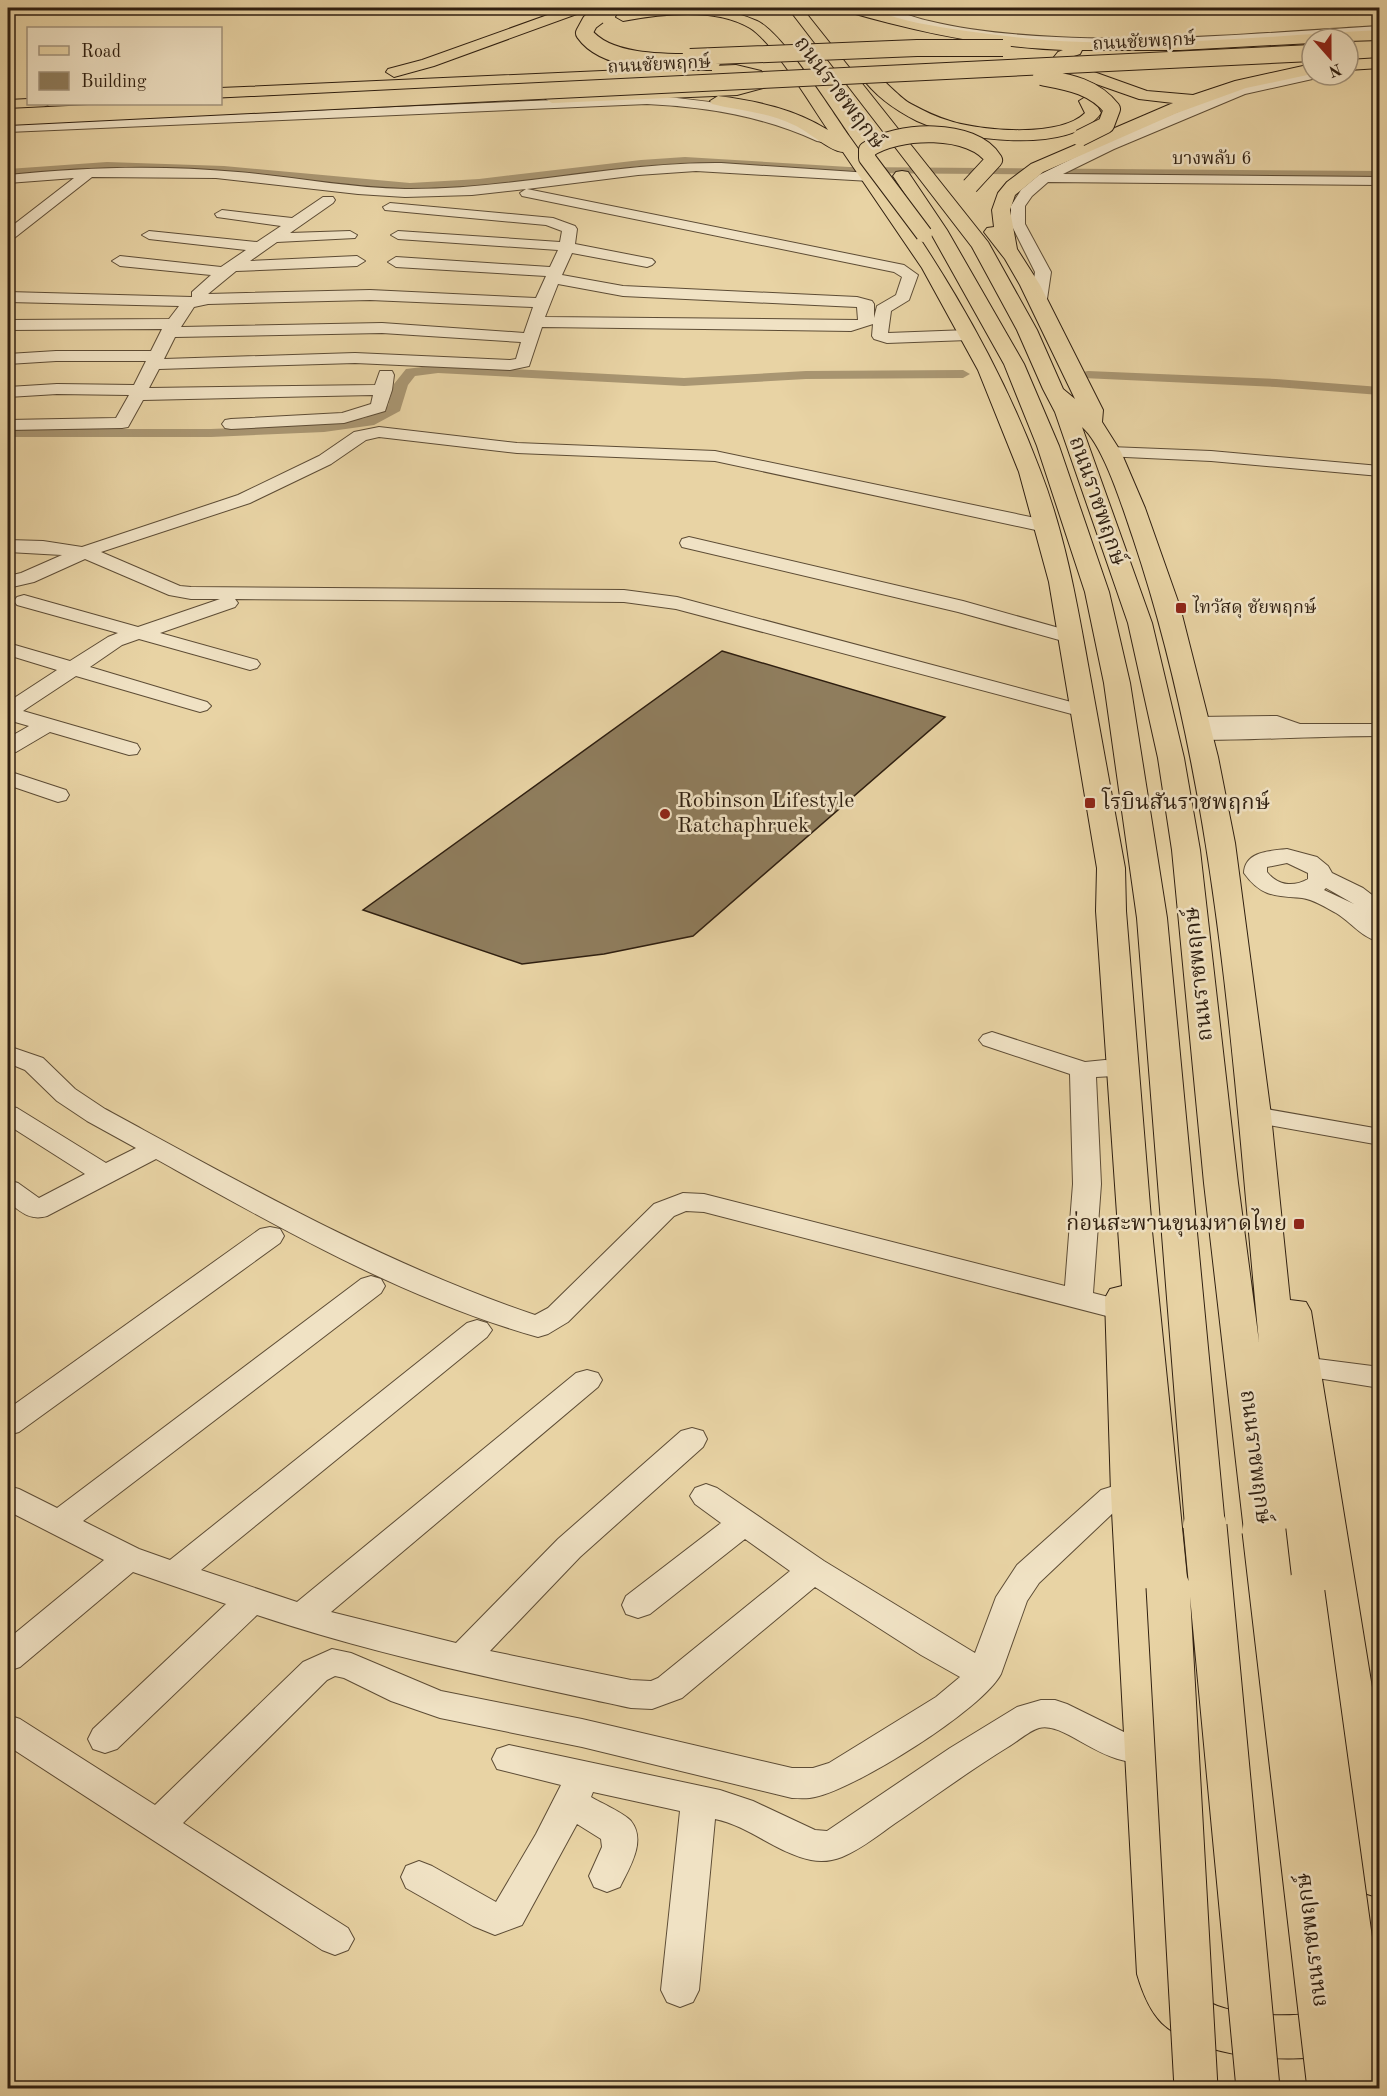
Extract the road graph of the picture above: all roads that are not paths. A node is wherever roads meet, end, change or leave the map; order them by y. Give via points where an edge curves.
1 (90, 8) edge
2 (164, 8) edge
3 (580, 8) edge
4 (795, 8) edge
5 (850, 8) edge
6 (869, 8) edge
7 (8, 9) edge
8 (618, 12) edge
9 (75, 23) dead end
10 (829, 26) dead end
11 (1380, 30) edge
12 (1380, 35) edge
13 (798, 40) dead end
14 (1380, 43) edge
15 (1360, 44) edge
16 (1091, 46) junction
17 (1300, 46) edge
18 (1300, 47) edge
19 (1380, 50) edge
20 (1360, 51) edge
21 (1300, 54) edge
22 (1380, 56) edge
23 (1360, 57) edge
24 (1300, 60) edge
25 (1380, 63) edge
26 (1360, 64) edge
27 (1380, 67) edge
28 (1360, 69) edge
29 (1300, 71) edge
30 (1300, 77) edge
31 (222, 92) edge
32 (222, 92) edge
33 (838, 93) dead end
34 (616, 96) junction
35 (359, 97) junction
36 (1196, 99) junction
37 (222, 100) edge
38 (222, 100) edge
39 (27, 104) edge
40 (8, 105) edge
41 (143, 105) edge
42 (8, 111) edge
43 (8, 117) edge
44 (39, 122) junction
45 (8, 126) edge
46 (866, 129) dead end
47 (859, 163) junction
48 (905, 167) junction
49 (1044, 174) junction
50 (8, 179) edge
51 (80, 180) junction
52 (1380, 181) edge
53 (506, 188) junction
54 (250, 191) dead end
55 (977, 191) junction
56 (328, 200) junction
57 (222, 214) dead end
58 (983, 216) dead end
59 (296, 223) junction
60 (149, 234) dead end
61 (398, 234) dead end
62 (350, 235) dead end
63 (8, 236) edge
64 (274, 238) junction
65 (981, 246) junction
66 (259, 247) junction
67 (567, 247) junction
68 (1008, 248) junction
69 (120, 261) dead end
70 (357, 261) dead end
71 (396, 262) dead end
72 (647, 262) dead end
73 (229, 269) junction
74 (554, 275) junction
75 (8, 297) edge
76 (1039, 298) junction
77 (193, 299) junction
78 (542, 303) junction
79 (8, 325) edge
80 (170, 328) junction
81 (535, 330) junction
82 (968, 335) junction
83 (8, 359) edge
84 (388, 359) junction
85 (154, 360) junction
86 (988, 370) junction
87 (1053, 389) junction
88 (384, 390) junction
89 (8, 392) edge
90 (140, 393) junction
91 (231, 424) dead end
92 (8, 425) edge
93 (1095, 427) junction
94 (1110, 452) junction
95 (1380, 471) edge
96 (1066, 504) junction
97 (1045, 526) junction
98 (689, 543) dead end
99 (8, 546) edge
100 (78, 557) junction
101 (8, 582) edge
102 (1061, 582) junction
103 (24, 602) dead end
104 (228, 603) junction
105 (704, 616) junction
106 (139, 633) junction
107 (1070, 636) junction
108 (8, 649) edge
109 (250, 664) dead end
110 (73, 668) junction
111 (200, 706) dead end
112 (8, 712) edge
113 (1084, 719) junction
114 (47, 725) junction
115 (1198, 728) junction
116 (1380, 730) edge
117 (8, 747) edge
118 (129, 749) dead end
119 (8, 778) edge
120 (58, 795) dead end
121 (1222, 850) junction
122 (1260, 861) junction
123 (1110, 868) junction
124 (1314, 883) junction
125 (1380, 913) edge
126 (1380, 934) edge
127 (1161, 1008) junction
128 (992, 1040) dead end
129 (8, 1054) edge
130 (1123, 1069) junction
131 (1083, 1070) junction
132 (1249, 1074) junction
133 (8, 1114) edge
134 (1255, 1115) junction
135 (1380, 1137) edge
136 (157, 1148) junction
137 (1259, 1155) junction
138 (105, 1175) junction
139 (1221, 1183) junction
140 (8, 1189) edge
141 (1135, 1231) junction
142 (270, 1236) dead end
143 (371, 1286) dead end
144 (1078, 1299) junction
145 (1122, 1310) junction
146 (477, 1330) dead end
147 (1302, 1367) junction
148 (1380, 1378) edge
149 (587, 1380) dead end
150 (8, 1424) edge
151 (692, 1439) dead end
152 (1130, 1493) junction
153 (706, 1496) dead end
154 (11, 1502) edge
155 (744, 1522) junction
156 (59, 1523) junction
157 (128, 1558) junction
158 (813, 1570) junction
159 (175, 1573) junction
160 (252, 1600) junction
161 (638, 1605) dead end
162 (302, 1617) junction
163 (8, 1658) edge
164 (462, 1658) junction
165 (984, 1674) junction
166 (8, 1729) edge
167 (105, 1739) dead end
168 (1146, 1749) junction
169 (509, 1759) dead end
170 (577, 1789) junction
171 (699, 1801) junction
172 (158, 1825) junction
173 (607, 1876) dead end
174 (419, 1877) dead end
175 (1380, 1879) edge
176 (335, 1939) dead end
177 (680, 1990) dead end
178 (1380, 2003) edge
179 (1196, 2088) edge
180 (1258, 2088) edge
181 (1329, 2088) edge
182 (1371, 2088) edge

1 - 2 street
1 - 7 street
1 - 9 street
3 - 31 main road via 406,70
4 - 48 main road, ถนนราชพฤกษ์
5 - 16 main road via 958,35
6 - 11 street via 933,25 1051,39 1148,41
8 - 17 main road, bridge via 602,28 602,38 620,49 659,56 917,48 1117,50
8 - 24 main road, bridge via 590,22 584,33 593,46 670,62 914,55 1146,67
8 - 47 main road via 695,10 725,14 755,25 780,50
10 - 35 main road, bridge via 876,86 892,100 955,129 1004,135 1064,130 1088,120 1093,113 1088,101 1067,90 1034,83 917,76
12 - 16 main road
13 - 33 main road, ถนนราชพฤกษ์
14 - 15 main road
16 - 36 main road via 1063,55 1058,62 1078,75 1145,96
18 - 37 main road, ถนนชัยพฤกษ์
19 - 20 main road
21 - 43 main road, ถนนชัยพฤกษ์, bridge
22 - 23 main road
25 - 26 main road
27 - 28 street
29 - 36 main road via 1246,81
30 - 49 street via 1240,92
32 - 34 main road via 736,70 755,74 764,83 737,90
34 - 44 main road
34 - 47 main road via 704,99 757,108 806,122
35 - 38 main road
35 - 44 main road
35 - 55 main road, bridge via 864,71 1020,74 1087,88 1107,101 1112,116 1106,124 1019,164
36 - 49 main road
39 - 40 main road
41 - 42 main road
44 - 45 main road
45 - 47 street via 109,126 647,100 748,110 793,124
46 - 48 main road, ถนนราชพฤกษ์
47 - 53 street via 673,168
47 - 82 main road via 921,251
48 - 65 main road, ถนนราชพฤกษ์
48 - 96 main road, ถนนราชพฤกษ์ via 1014,364 1048,446
49 - 52 street, บางพลับ 6
49 - 68 main road via 1015,184 1006,193 1000,218
49 - 76 street via 1018,206 1018,224 1043,272
50 - 51 street
51 - 53 street via 216,174 402,193
51 - 63 street
53 - 82 street via 899,268 910,275 903,297 882,309 880,336 887,339
54 - 56 street
55 - 65 main road via 967,197 969,218
55 - 86 main road, bridge via 994,160 991,151 980,144 917,135 880,141 867,150 867,158 924,234 950,277 974,324
56 - 59 street
56 - 67 street via 548,221 570,229
57 - 59 street
58 - 68 main road
59 - 64 street
60 - 66 street
61 - 67 street
62 - 64 street
64 - 66 street
65 - 87 main road, ถนนราชพฤกษ์ via 1027,330
66 - 73 street
67 - 72 street
67 - 74 street
68 - 76 main road
69 - 73 street
70 - 73 street
71 - 74 street
73 - 77 street
74 - 78 street
74 - 81 street via 633,291 857,302 866,304 866,323
75 - 77 street
76 - 93 main road via 1092,410
77 - 78 street via 370,295
77 - 80 street
78 - 81 street
79 - 80 street
80 - 81 street
80 - 85 street
81 - 84 street via 519,364
82 - 86 main road
83 - 85 street via 56,356
84 - 85 street
84 - 88 street
85 - 90 street
86 - 97 main road via 1030,472
87 - 93 main road
87 - 139 main road, ถนนราชพฤกษ์ via 1066,412 1140,623 1171,758 1186,850
88 - 90 street
88 - 91 street via 378,407 345,418
89 - 90 street via 57,389
90 - 92 street via 121,424
93 - 94 main road, ถนนราชพฤกษ์
94 - 95 street via 1211,456
94 - 115 main road, ถนนราชพฤกษ์ via 1168,607
96 - 102 main road
96 - 127 main road, ถนนราชพฤกษ์ via 1097,592 1117,683 1142,841
97 - 100 street via 715,456 518,448 379,432 356,438 325,460 244,499 102,545
97 - 102 main road
98 - 107 street
99 - 100 street via 43,547
100 - 101 street
100 - 104 street via 164,601
100 - 105 street via 191,593 624,596 677,603
102 - 107 main road, ถนนราชพฤกษ์
103 - 106 street
104 - 105 street via 616,607
104 - 106 street
105 - 113 street
106 - 109 street
106 - 110 street via 115,641
107 - 113 main road, ถนนราชพฤกษ์
108 - 110 street
110 - 111 street
110 - 112 street
112 - 114 street
113 - 123 main road, ถนนราชพฤกษ์
114 - 117 street
114 - 118 street
115 - 116 street via 1277,722 1298,730
115 - 121 main road, ถนนราชพฤกษ์
119 - 120 street
121 - 122 street
121 - 132 main road, ถนนราชพฤกษ์
122 - 124 street via 1277,856 1298,857 1315,866
122 - 124 street via 1254,872 1264,884 1284,891
123 - 127 main road
123 - 130 main road, ถนนราชพฤกษ์
124 - 125 street via 1355,893
124 - 126 street
127 - 180 main road, ถนนราชพฤกษ์, bridge
128 - 131 street
129 - 136 street via 34,1064 66,1095
130 - 131 street
130 - 141 main road, ถนนราชพฤกษ์
131 - 144 street via 1087,1184
132 - 134 main road, ถนนราชพฤกษ์
132 - 139 main road
133 - 138 street
134 - 135 street
134 - 137 main road, ถนนราชพฤกษ์
136 - 138 street
136 - 144 street via 347,1249 418,1282 538,1327 558,1315 664,1210 683,1202 704,1203
137 - 147 main road, ถนนราชพฤกษ์ via 1282,1247
137 - 182 main road, ถนนราชพฤกษ์, bridge via 1303,1593
138 - 140 street via 37,1210
139 - 181 main road, ถนนราชพฤกษ์, bridge
141 - 145 main road, ถนนราชพฤกษ์
141 - 179 main road, ถนนราชพฤกษ์, bridge via 1168,1587
142 - 150 street
143 - 156 street
144 - 145 street
145 - 152 main road, ถนนราชพฤกษ์
146 - 159 street
147 - 148 street
147 - 175 main road, ถนนราชพฤกษ์
149 - 162 street
151 - 164 street via 569,1548
152 - 165 street via 1102,1505 1028,1574 1012,1597
152 - 168 main road, ถนนราชพฤกษ์
153 - 155 street
154 - 156 street
155 - 158 street
155 - 161 street
156 - 157 street
157 - 159 street
157 - 163 street
158 - 164 street via 670,1688 652,1695 631,1694
158 - 165 street
159 - 160 street
160 - 162 street
160 - 167 street
162 - 164 street
165 - 172 street via 948,1707 841,1773 814,1783 792,1784 582,1733 440,1704 351,1666 332,1662 315,1671
166 - 172 street
168 - 171 street via 1120,1746 1055,1714 1029,1717 843,1840 823,1847 740,1811
168 - 178 main road, ถนนราชพฤกษ์ via 1160,1974 1172,2002 1196,2021 1282,2037 1330,2036 1360,2024
169 - 170 street
170 - 171 street
170 - 173 street via 618,1832 620,1847
170 - 174 street via 530,1881 503,1918 486,1916
171 - 177 street
172 - 176 street

